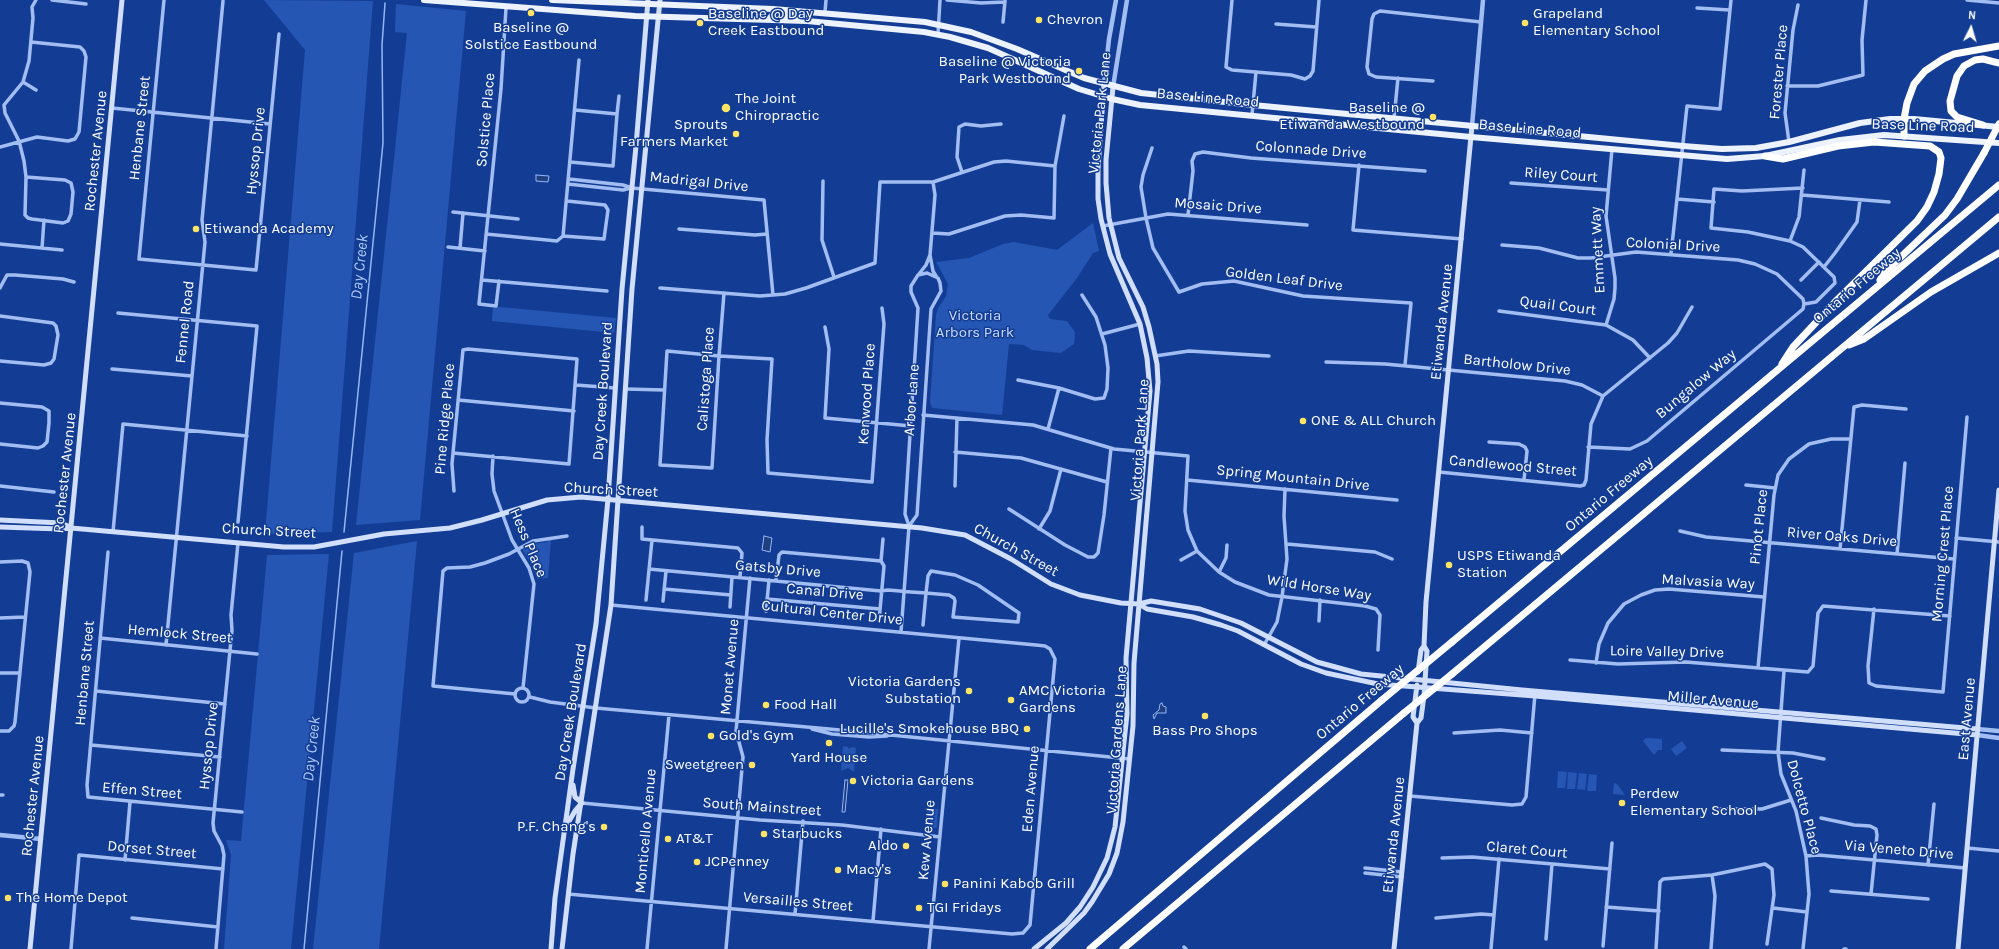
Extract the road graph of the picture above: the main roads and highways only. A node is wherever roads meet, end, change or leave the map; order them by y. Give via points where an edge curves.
1 (122, 0) edge
2 (424, 0) edge
3 (552, 0) edge
4 (648, 2) edge
5 (660, 2) edge
6 (815, 12) junction
7 (647, 17) junction
8 (659, 17) junction
9 (769, 19) junction
10 (1999, 46) edge
11 (1999, 63) edge
12 (1104, 84) junction
13 (1113, 86) junction
14 (1104, 97) junction
15 (1112, 99) junction
16 (1904, 119) junction
17 (1983, 125) junction
18 (1999, 125) edge
19 (1472, 126) junction
20 (1904, 136) junction
21 (1471, 137) junction
22 (1999, 143) edge
23 (1765, 156) junction
24 (1999, 185) edge
25 (1999, 217) edge
26 (1999, 253) edge
27 (1877, 286) junction
28 (1845, 346) junction
29 (1777, 371) junction
30 (1999, 490) edge
31 (608, 499) junction
32 (618, 500) junction
33 (0, 520) edge
34 (0, 527) edge
35 (71, 528) junction
36 (1997, 542) edge
37 (1131, 604) junction
38 (1139, 604) junction
39 (1424, 646) junction
40 (1417, 680) junction
41 (1425, 680) junction
42 (1416, 687) junction
43 (1424, 688) junction
44 (1535, 694) junction
45 (1417, 723) junction
46 (1977, 732) junction
47 (572, 778) junction
48 (582, 803) junction
49 (565, 829) junction
50 (1107, 858) junction
51 (1095, 897) junction
52 (30, 949) edge
53 (551, 949) edge
54 (562, 949) edge
55 (1034, 949) edge
56 (1046, 949) edge
57 (1090, 949) edge
58 (1123, 949) edge
59 (1394, 949) edge
60 (1958, 949) edge

1 - 35 main road, Rochester Avenue
2 - 7 main road, Base Line Road
3 - 4 main road, Base Line Road
4 - 5 main road, Base Line Road
4 - 7 main road, Day Creek Boulevard
5 - 6 main road, Base Line Road
5 - 8 main road, Day Creek Boulevard
6 - 9 main road via 801,16 773,14
6 - 12 main road, Base Line Road via 938,24 1003,43
7 - 8 main road, Base Line Road
7 - 31 main road, Day Creek Boulevard via 622,289
8 - 9 main road, Base Line Road
8 - 32 main road, Day Creek Boulevard via 632,289
9 - 14 main road, Base Line Road via 938,34 988,48 1062,83
10 - 16 highway via 1954,54 1933,65 1914,84
11 - 17 highway via 1983,59 1964,66 1957,76 1950,101 1951,111 1957,117
12 - 13 main road, Base Line Road
12 - 14 main road, Victoria Park Lane
13 - 15 main road, Victoria Park Lane
13 - 19 main road, Base Line Road via 1157,95
14 - 15 main road, Base Line Road
14 - 37 main road, Victoria Park Lane via 1098,199 1110,254 1140,324 1150,391
15 - 21 main road, Base Line Road via 1159,107
15 - 38 main road, Victoria Park Lane via 1106,183 1110,225 1119,258 1143,307 1155,356 1157,402
16 - 17 main road, Base Line Road
16 - 19 main road, Base Line Road via 1860,123 1771,146 1740,149
16 - 20 highway
17 - 18 main road, Base Line Road
18 - 27 highway, bridge via 1970,179 1945,215 1885,272
19 - 21 main road, Etiwanda Avenue
20 - 22 main road, Base Line Road
20 - 23 main road, Base Line Road via 1870,136 1840,140
21 - 23 main road, Base Line Road via 1732,159
21 - 39 main road, Etiwanda Avenue via 1426,602
23 - 29 highway via 1783,159 1838,146 1874,142 1930,146 1938,152 1941,161 1934,192 1927,208 1917,221 1793,347
24 - 27 highway, Ontario Freeway
25 - 28 highway
26 - 28 highway via 1931,292 1864,339
27 - 29 highway, Ontario Freeway
28 - 58 highway, bridge
29 - 57 highway, Ontario Freeway, bridge via 1382,700
30 - 36 main road, East Avenue
31 - 32 main road, Church Street
31 - 35 main road, Church Street via 554,498 450,528 384,534 314,547 284,547
31 - 47 main road, Day Creek Boulevard via 596,624
32 - 37 main road, Church Street via 948,531 965,535 1066,590 1101,601
32 - 48 main road, Day Creek Boulevard via 611,605
33 - 35 main road, Church Street via 60,523
34 - 35 main road, Church Street
35 - 52 main road, Rochester Avenue
36 - 46 main road, East Avenue
37 - 38 main road, Church Street
37 - 50 main road, Victoria Gardens Lane via 1126,658 1127,714 1115,827
38 - 40 main road, Church Street via 1151,601 1200,609 1241,623 1317,662 1362,674
38 - 42 main road, Church Street via 1147,609 1208,621 1238,631 1301,664 1326,673 1378,684
38 - 51 main road, Victoria Gardens Lane via 1130,759 1123,822 1117,853 1109,874
39 - 40 main road, Etiwanda Avenue via 1421,650
39 - 41 main road, Etiwanda Avenue via 1428,651
40 - 41 main road, Church Street
40 - 42 main road, Etiwanda Avenue
41 - 43 main road, Etiwanda Avenue
41 - 44 main road, Miller Avenue
42 - 43 main road, Church Street
42 - 45 main road, Etiwanda Avenue via 1413,717
43 - 44 main road, Miller Avenue
43 - 45 main road, Etiwanda Avenue via 1421,718
44 - 46 main road, Miller Avenue via 1780,712
44 - 46 main road, Miller Avenue via 1779,719
45 - 59 main road, Etiwanda Avenue
46 - 60 main road, East Avenue
47 - 48 main road via 575,797
47 - 49 main road, Day Creek Boulevard
48 - 49 main road via 572,814
48 - 54 main road, Day Creek Boulevard
49 - 53 main road, Day Creek Boulevard
50 - 51 main road via 1110,861
50 - 55 main road, Victoria Gardens Lane via 1093,887 1080,906 1066,923
51 - 56 main road, Victoria Gardens Lane via 1084,913

